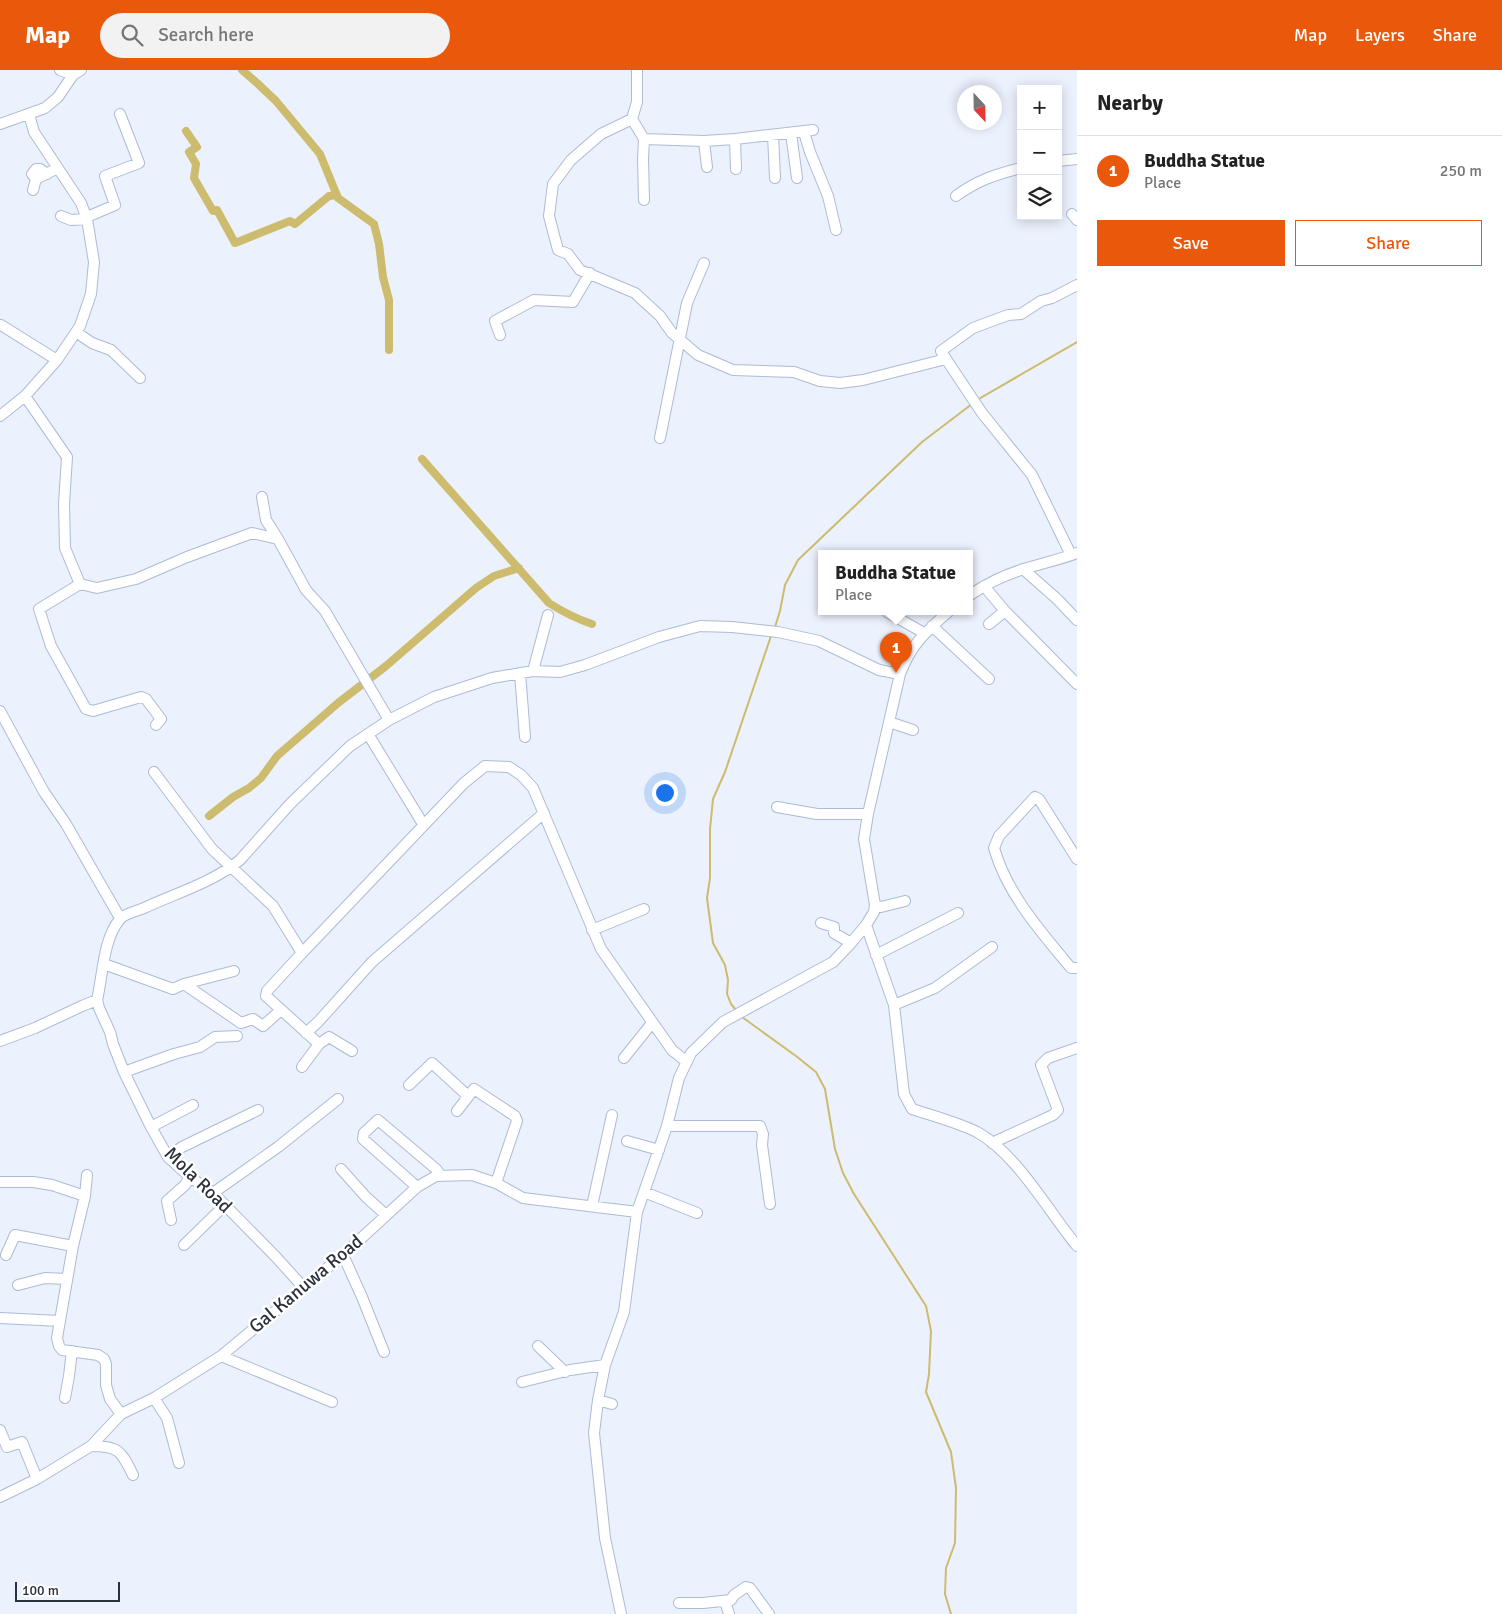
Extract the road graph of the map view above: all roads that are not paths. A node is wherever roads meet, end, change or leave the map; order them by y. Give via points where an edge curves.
1 (60, 70) edge
2 (637, 70) edge
3 (77, 72) edge
4 (28, 114) junction
5 (120, 114) dead end
6 (632, 119) junction
7 (0, 124) edge
8 (791, 133) junction
9 (773, 135) junction
10 (644, 139) junction
11 (735, 140) junction
12 (704, 141) junction
13 (1077, 159) edge
14 (1062, 161) edge
15 (58, 168) junction
16 (707, 168) dead end
17 (736, 169) dead end
18 (1017, 169) edge
19 (775, 178) dead end
20 (796, 178) dead end
21 (33, 190) dead end
22 (956, 196) dead end
23 (644, 200) dead end
24 (61, 216) dead end
25 (87, 218) junction
26 (836, 230) dead end
27 (704, 263) dead end
28 (590, 273) junction
29 (1077, 285) edge
30 (1, 326) dead end
31 (76, 332) junction
32 (500, 335) dead end
33 (679, 338) junction
34 (946, 359) junction
35 (57, 360) junction
36 (140, 378) dead end
37 (25, 396) junction
38 (0, 416) edge
39 (660, 438) dead end
40 (262, 497) dead end
41 (278, 539) junction
42 (1074, 554) edge
43 (1023, 569) junction
44 (80, 584) junction
45 (984, 586) junction
46 (973, 593) edge
47 (1005, 611) junction
48 (548, 615) dead end
49 (894, 615) edge
50 (945, 615) edge
51 (1077, 620) edge
52 (989, 624) dead end
53 (928, 630) junction
54 (532, 671) junction
55 (520, 673) junction
56 (900, 674) junction
57 (990, 679) dead end
58 (1077, 684) edge
59 (0, 710) edge
60 (389, 720) junction
61 (889, 722) junction
62 (156, 725) dead end
63 (913, 730) dead end
64 (368, 734) junction
65 (525, 737) dead end
66 (154, 772) dead end
67 (777, 807) dead end
68 (544, 813) junction
69 (868, 814) junction
70 (423, 824) junction
71 (1077, 859) edge
72 (231, 867) junction
73 (905, 901) dead end
74 (875, 905) junction
75 (644, 909) dead end
76 (958, 913) dead end
77 (120, 918) junction
78 (821, 923) dead end
79 (866, 925) junction
80 (592, 930) junction
81 (851, 943) junction
82 (992, 947) dead end
83 (302, 953) junction
84 (876, 955) junction
85 (104, 964) junction
86 (1077, 968) edge
87 (234, 971) dead end
88 (184, 984) junction
89 (97, 1000) junction
90 (894, 1005) junction
91 (281, 1010) junction
92 (652, 1023) junction
93 (306, 1033) junction
94 (237, 1036) dead end
95 (0, 1041) edge
96 (319, 1044) junction
97 (1077, 1048) edge
98 (352, 1051) dead end
99 (624, 1058) dead end
100 (687, 1062) junction
101 (302, 1067) dead end
102 (124, 1072) junction
103 (409, 1085) dead end
104 (468, 1096) junction
105 (338, 1099) dead end
106 (193, 1105) dead end
107 (258, 1110) dead end
108 (457, 1112) dead end
109 (612, 1115) dead end
110 (667, 1126) junction
111 (151, 1127) junction
112 (627, 1141) dead end
113 (992, 1143) junction
114 (659, 1150) junction
115 (168, 1157) junction
116 (341, 1169) dead end
117 (87, 1174) dead end
118 (441, 1176) junction
119 (190, 1178) junction
120 (0, 1182) edge
121 (496, 1183) junction
122 (417, 1187) junction
123 (644, 1192) junction
124 (213, 1193) junction
125 (84, 1196) junction
126 (770, 1204) dead end
127 (225, 1205) junction
128 (592, 1206) junction
129 (637, 1212) junction
130 (697, 1213) dead end
131 (386, 1215) junction
132 (171, 1220) dead end
133 (184, 1245) dead end
134 (1077, 1245) edge
135 (73, 1246) junction
136 (6, 1255) dead end
137 (343, 1255) junction
138 (67, 1279) junction
139 (18, 1286) dead end
140 (303, 1287) junction
141 (0, 1318) edge
142 (60, 1321) junction
143 (538, 1346) dead end
144 (72, 1351) junction
145 (384, 1352) dead end
146 (221, 1356) junction
147 (606, 1365) junction
148 (565, 1372) junction
149 (522, 1382) dead end
150 (65, 1398) dead end
151 (154, 1398) junction
152 (598, 1400) junction
153 (332, 1402) dead end
154 (612, 1404) dead end
155 (121, 1414) junction
156 (0, 1430) edge
157 (91, 1446) junction
158 (179, 1463) dead end
159 (133, 1475) dead end
160 (37, 1479) junction
161 (0, 1497) edge
162 (725, 1601) junction
163 (679, 1603) dead end
164 (621, 1614) edge
165 (729, 1614) edge
166 (769, 1614) edge

1 - 3 street
2 - 6 street via 638,102
3 - 4 street via 45,108
4 - 7 street
4 - 15 street via 34,132
5 - 25 street via 138,163 105,176 115,205
6 - 10 street
6 - 28 street via 601,134 571,160 553,184 549,216 558,250 568,254 580,270
8 - 9 street
8 - 20 street
8 - 26 street via 808,131 810,152 828,196
9 - 11 street
9 - 19 street
10 - 12 street
10 - 23 street
11 - 12 street
11 - 17 street
12 - 16 street
13 - 14 street
15 - 21 street via 46,174 36,169 32,174 36,179
15 - 25 street
18 - 22 street via 992,175
24 - 25 street via 71,220
25 - 31 street via 94,262 91,294
27 - 33 street via 687,303
28 - 32 street via 573,302 534,300 495,321
28 - 33 street via 635,293
29 - 34 street via 1021,314 1008,314 972,328 941,351
30 - 35 street
31 - 35 street
31 - 36 street via 111,350
33 - 34 street via 698,355 732,370 794,372 820,381 840,383
33 - 39 street
34 - 42 street via 982,413 1032,475
35 - 37 street
37 - 38 street
37 - 44 street via 67,457 65,548
40 - 41 street via 266,520
41 - 44 street via 252,533 136,579 98,588
41 - 60 street via 306,590 325,611
42 - 43 street
43 - 45 street
43 - 51 street
44 - 62 street via 39,609 51,646 86,709 93,711 141,697 162,719
45 - 46 street
45 - 47 street
47 - 52 street
47 - 58 street
48 - 54 street
49 - 53 street
50 - 53 street
53 - 56 street via 910,650
53 - 57 street
54 - 55 street
54 - 56 street via 560,672 700,626 778,632 819,642 879,670
55 - 60 street via 492,678 434,697
55 - 65 street
56 - 61 street
59 - 77 street via 44,792
60 - 64 street
61 - 63 street
61 - 69 street
64 - 70 street
64 - 72 street via 350,746 290,804
66 - 72 street via 212,849
67 - 69 street via 816,814
68 - 70 street via 533,788 521,775 509,767 485,766
68 - 80 street
68 - 93 street via 372,962
69 - 74 street via 864,838
70 - 83 street
71 - 86 street via 1035,796 999,836 994,848 999,865 1029,917 1071,968
72 - 77 street via 201,884
72 - 83 street via 273,906
73 - 74 street via 881,907
74 - 79 street
75 - 80 street
76 - 84 street
77 - 85 street via 104,955
78 - 81 street via 834,927 834,933
79 - 81 street
79 - 84 street
80 - 92 street via 601,949
81 - 100 street via 833,962 723,1022 690,1053
82 - 90 street via 935,988
83 - 91 street via 266,996
84 - 90 street
85 - 88 street via 172,989
85 - 89 street
87 - 88 street
88 - 91 street via 241,1023 253,1019 263,1026
89 - 95 street
89 - 102 street, Mola Road
90 - 113 street via 904,1094 912,1109 956,1124
91 - 93 street
92 - 99 street
92 - 100 street via 672,1050
93 - 96 street
94 - 102 street via 215,1037 200,1047
96 - 98 street via 329,1037
96 - 101 street
97 - 113 street via 1048,1058 1041,1065 1058,1110
100 - 110 street via 679,1078
102 - 111 street, Mola Road
103 - 104 street via 432,1063
104 - 108 street
104 - 121 street via 474,1089 518,1121
105 - 124 street
106 - 111 street
107 - 115 street
109 - 128 street
110 - 114 street
110 - 126 street via 760,1126
111 - 115 street, Mola Road
112 - 114 street
113 - 134 street via 1007,1156
114 - 123 street
115 - 119 street, Mola Road
116 - 131 street
117 - 125 street
118 - 121 street, Gal Kanuwa Road via 472,1175
118 - 122 street, Gal Kanuwa Road
118 - 122 street via 378,1120 363,1139
119 - 124 street, Mola Road
119 - 132 street via 167,1201
120 - 125 street via 52,1185
121 - 128 street, Gal Kanuwa Road via 523,1198
122 - 131 street, Gal Kanuwa Road
123 - 129 street
123 - 130 street
124 - 127 street, Mola Road
125 - 135 street
127 - 133 street
127 - 140 street, Mola Road
128 - 129 street, Gal Kanuwa Road
129 - 147 street via 624,1312
131 - 137 street, Gal Kanuwa Road
135 - 136 street via 15,1236
135 - 138 street
137 - 140 street, Gal Kanuwa Road
137 - 145 street
138 - 139 street via 45,1278
138 - 142 street
140 - 146 street, Gal Kanuwa Road
141 - 142 street
142 - 144 street via 59,1346 62,1350
143 - 148 street
144 - 150 street
144 - 155 street via 104,1359 110,1398
146 - 151 street, Gal Kanuwa Road
146 - 153 street
147 - 148 street
147 - 152 street
148 - 149 street
151 - 155 street, Gal Kanuwa Road
151 - 158 street via 167,1418
152 - 154 street
152 - 164 street via 594,1433 605,1538
155 - 157 street, Gal Kanuwa Road
156 - 160 street via 7,1447 22,1442
157 - 159 street via 108,1446 123,1455
157 - 160 street, Gal Kanuwa Road
160 - 161 street, Gal Kanuwa Road
162 - 163 street
162 - 165 street
162 - 166 street via 746,1587 750,1588

